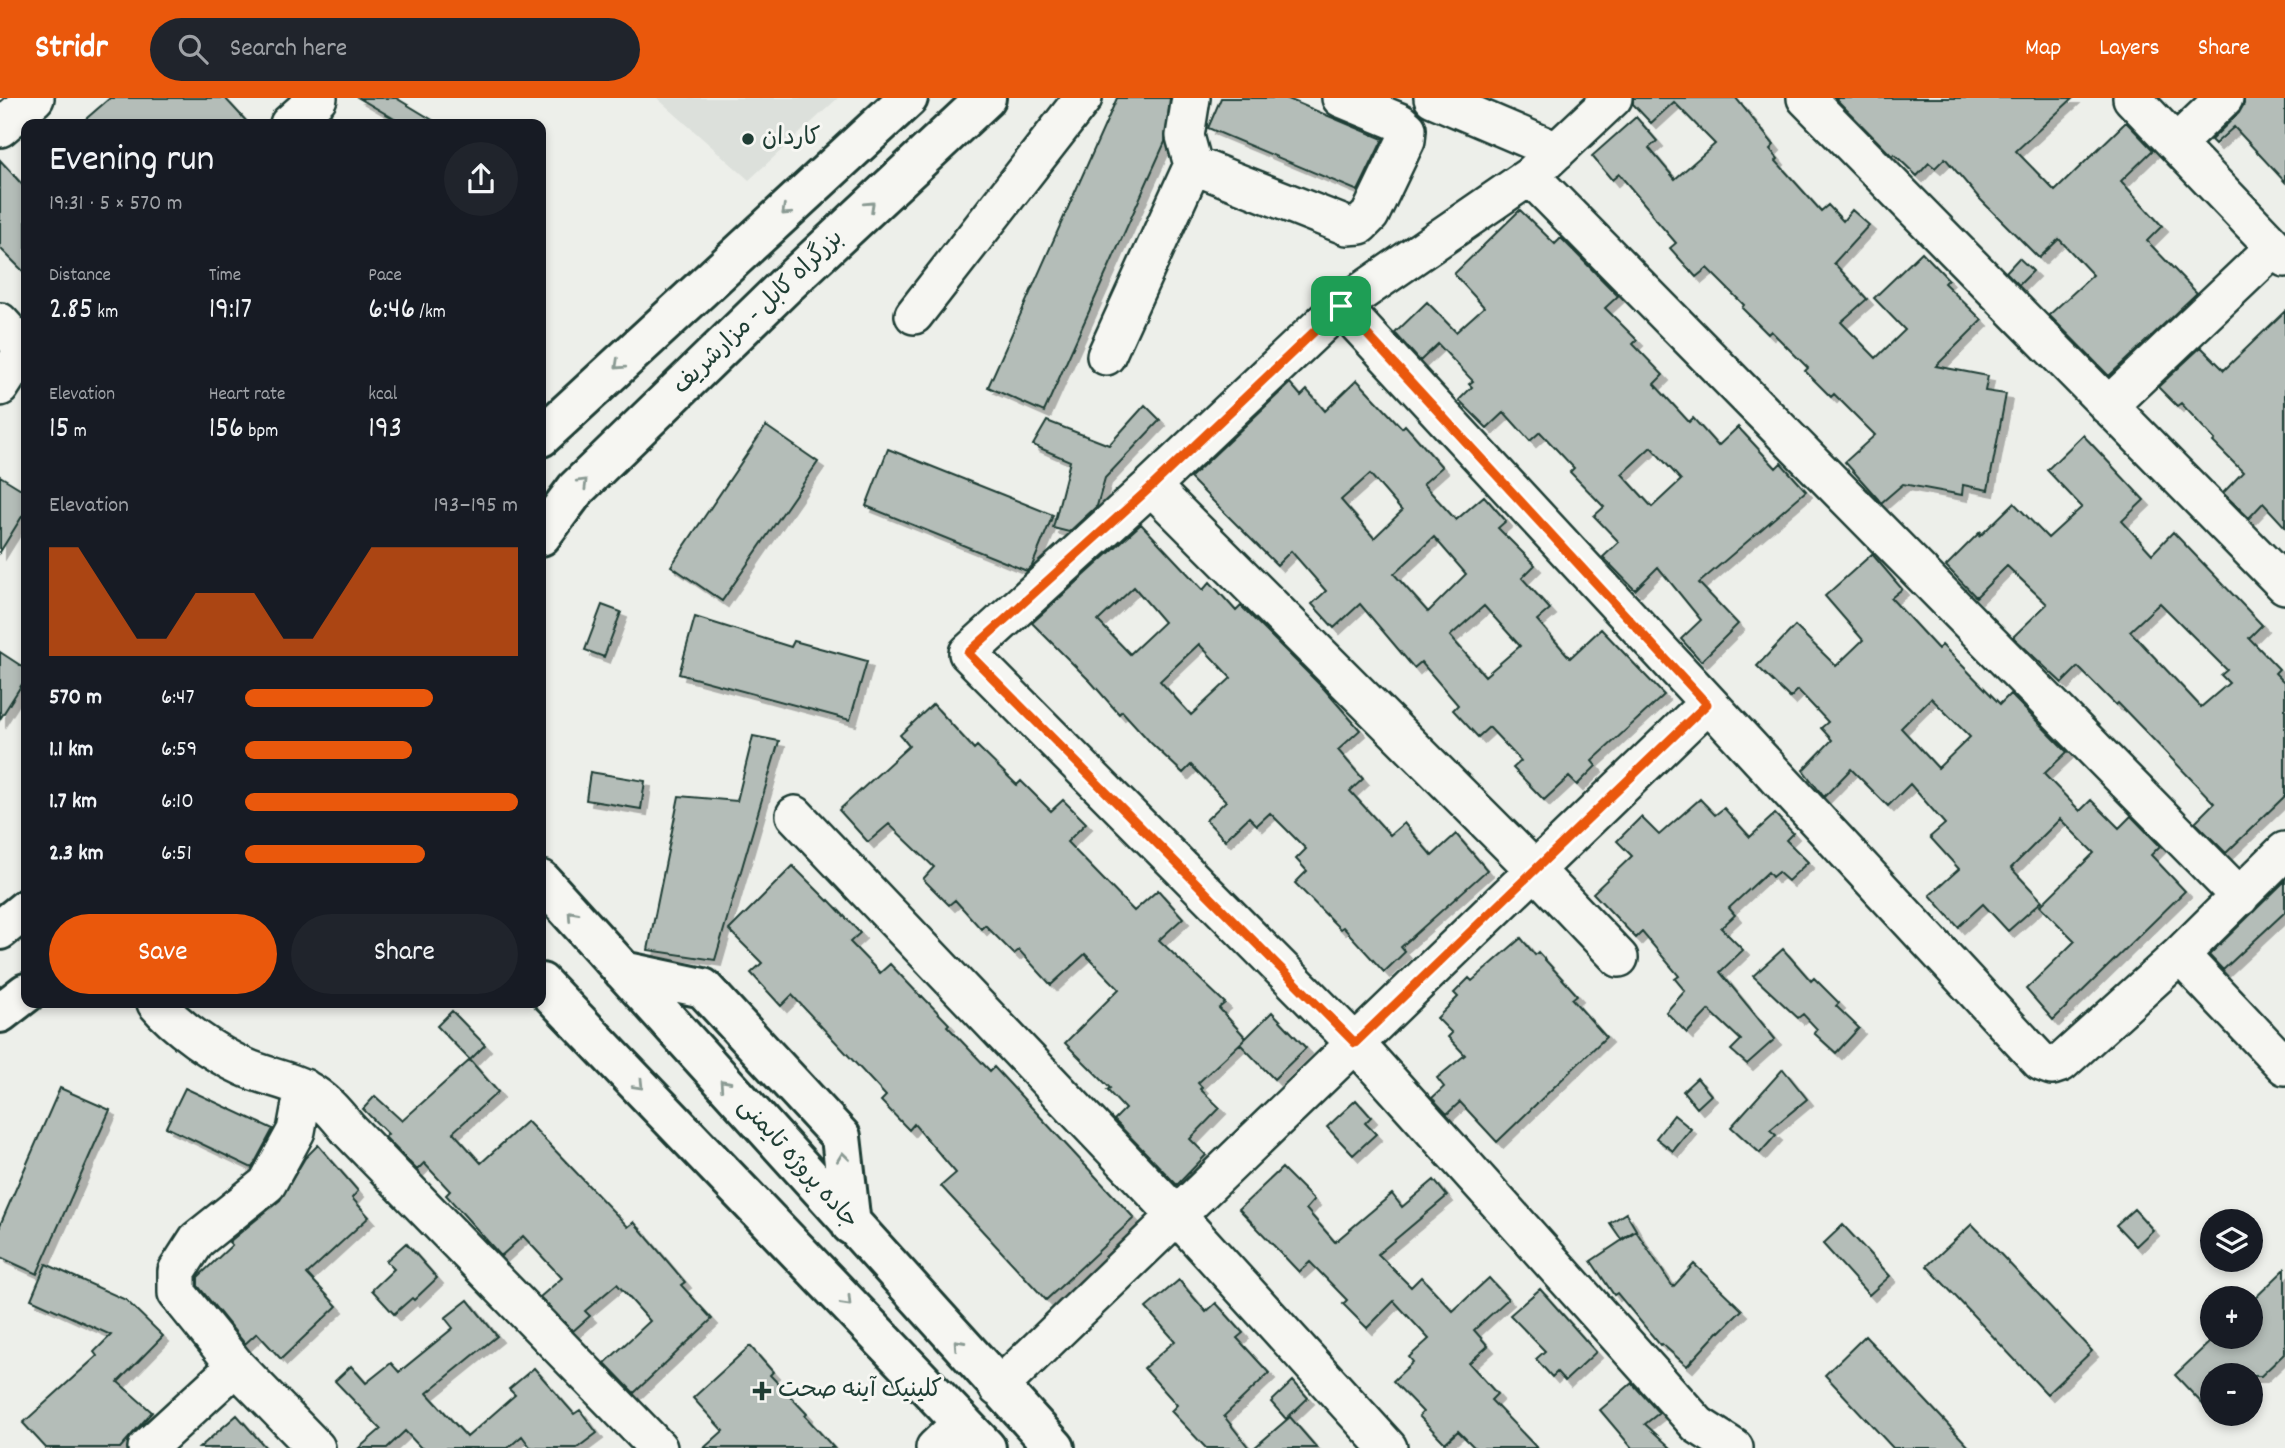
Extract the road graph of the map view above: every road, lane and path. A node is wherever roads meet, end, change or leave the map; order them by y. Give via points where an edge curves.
1 (35, 98) edge
2 (318, 98) edge
3 (908, 98) edge
4 (986, 98) edge
5 (1083, 98) edge
6 (1191, 98) edge
7 (1341, 98) edge
8 (1433, 98) edge
9 (1613, 98) edge
10 (1806, 98) edge
11 (2132, 98) edge
12 (2224, 98) edge
13 (295, 119) edge
14 (0, 128) edge
15 (2176, 144) junction
16 (1557, 151) junction
17 (1193, 164) junction
18 (1530, 176) junction
19 (2280, 253) edge
20 (1341, 306) junction
21 (914, 315) dead end
22 (19, 342) edge
23 (1106, 356) dead end
24 (0, 387) edge
25 (2108, 406) junction
26 (546, 432) edge
27 (1152, 486) junction
28 (546, 530) edge
29 (2285, 585) edge
30 (1707, 704) junction
31 (795, 815) dead end
32 (2285, 851) edge
33 (1535, 870) junction
34 (546, 886) edge
35 (2240, 897) junction
36 (21, 913) edge
37 (0, 930) edge
38 (2180, 954) junction
39 (1619, 958) dead end
40 (623, 971) junction
41 (546, 988) edge
42 (21, 997) edge
43 (160, 1008) edge
44 (0, 1013) edge
45 (1355, 1043) junction
46 (2285, 1066) edge
47 (304, 1088) junction
48 (1178, 1217) junction
49 (851, 1225) junction
50 (236, 1366) junction
51 (999, 1388) junction
52 (961, 1439) edge
53 (1727, 1446) edge
54 (147, 1448) edge
55 (316, 1448) edge
56 (659, 1448) edge
57 (1055, 1448) edge
58 (1388, 1448) edge

1 - 14 street
2 - 13 street
3 -> 26 main road
28 -> 4 main road, بزرگراه کابل - مزارشریف via 576,489
5 - 21 street
6 - 17 street via 1185,136
7 - 17 street via 1407,129 1406,141 1370,215 1360,225 1347,226
8 - 16 street
9 - 16 street
10 - 25 street
11 - 15 street
12 - 15 street
15 - 19 street
16 - 18 street
17 - 23 street
18 - 20 street
18 - 35 street
19 - 25 street
20 - 27 street
20 - 30 street
22 - 24 street
25 - 29 street
27 - 33 street
27 - 45 street via 968,653
30 - 33 street
30 - 38 street via 2041,1062 2061,1063
31 - 48 street
32 - 35 street
33 - 39 street
33 - 45 street
40 -> 34 main road, جاده پروژه تایمنی
35 - 38 street
36 - 37 main road
38 - 46 street
49 -> 40 main road, جاده پروژه تایمنی
49 -> 40 main road via 841,1137 703,988
41 -> 52 main road via 811,1265
42 - 44 main road
43 - 47 street via 242,1067
45 - 48 street
45 - 53 street via 1698,1425
47 - 50 street via 296,1131 267,1184 197,1240 177,1271 177,1293
47 - 56 street via 326,1103
48 - 51 street
48 - 58 street
51 -> 49 main road, جاده پروژه تایمنی
50 - 54 street
50 - 55 street
51 - 57 main road, جاده پروژه تایمنی

